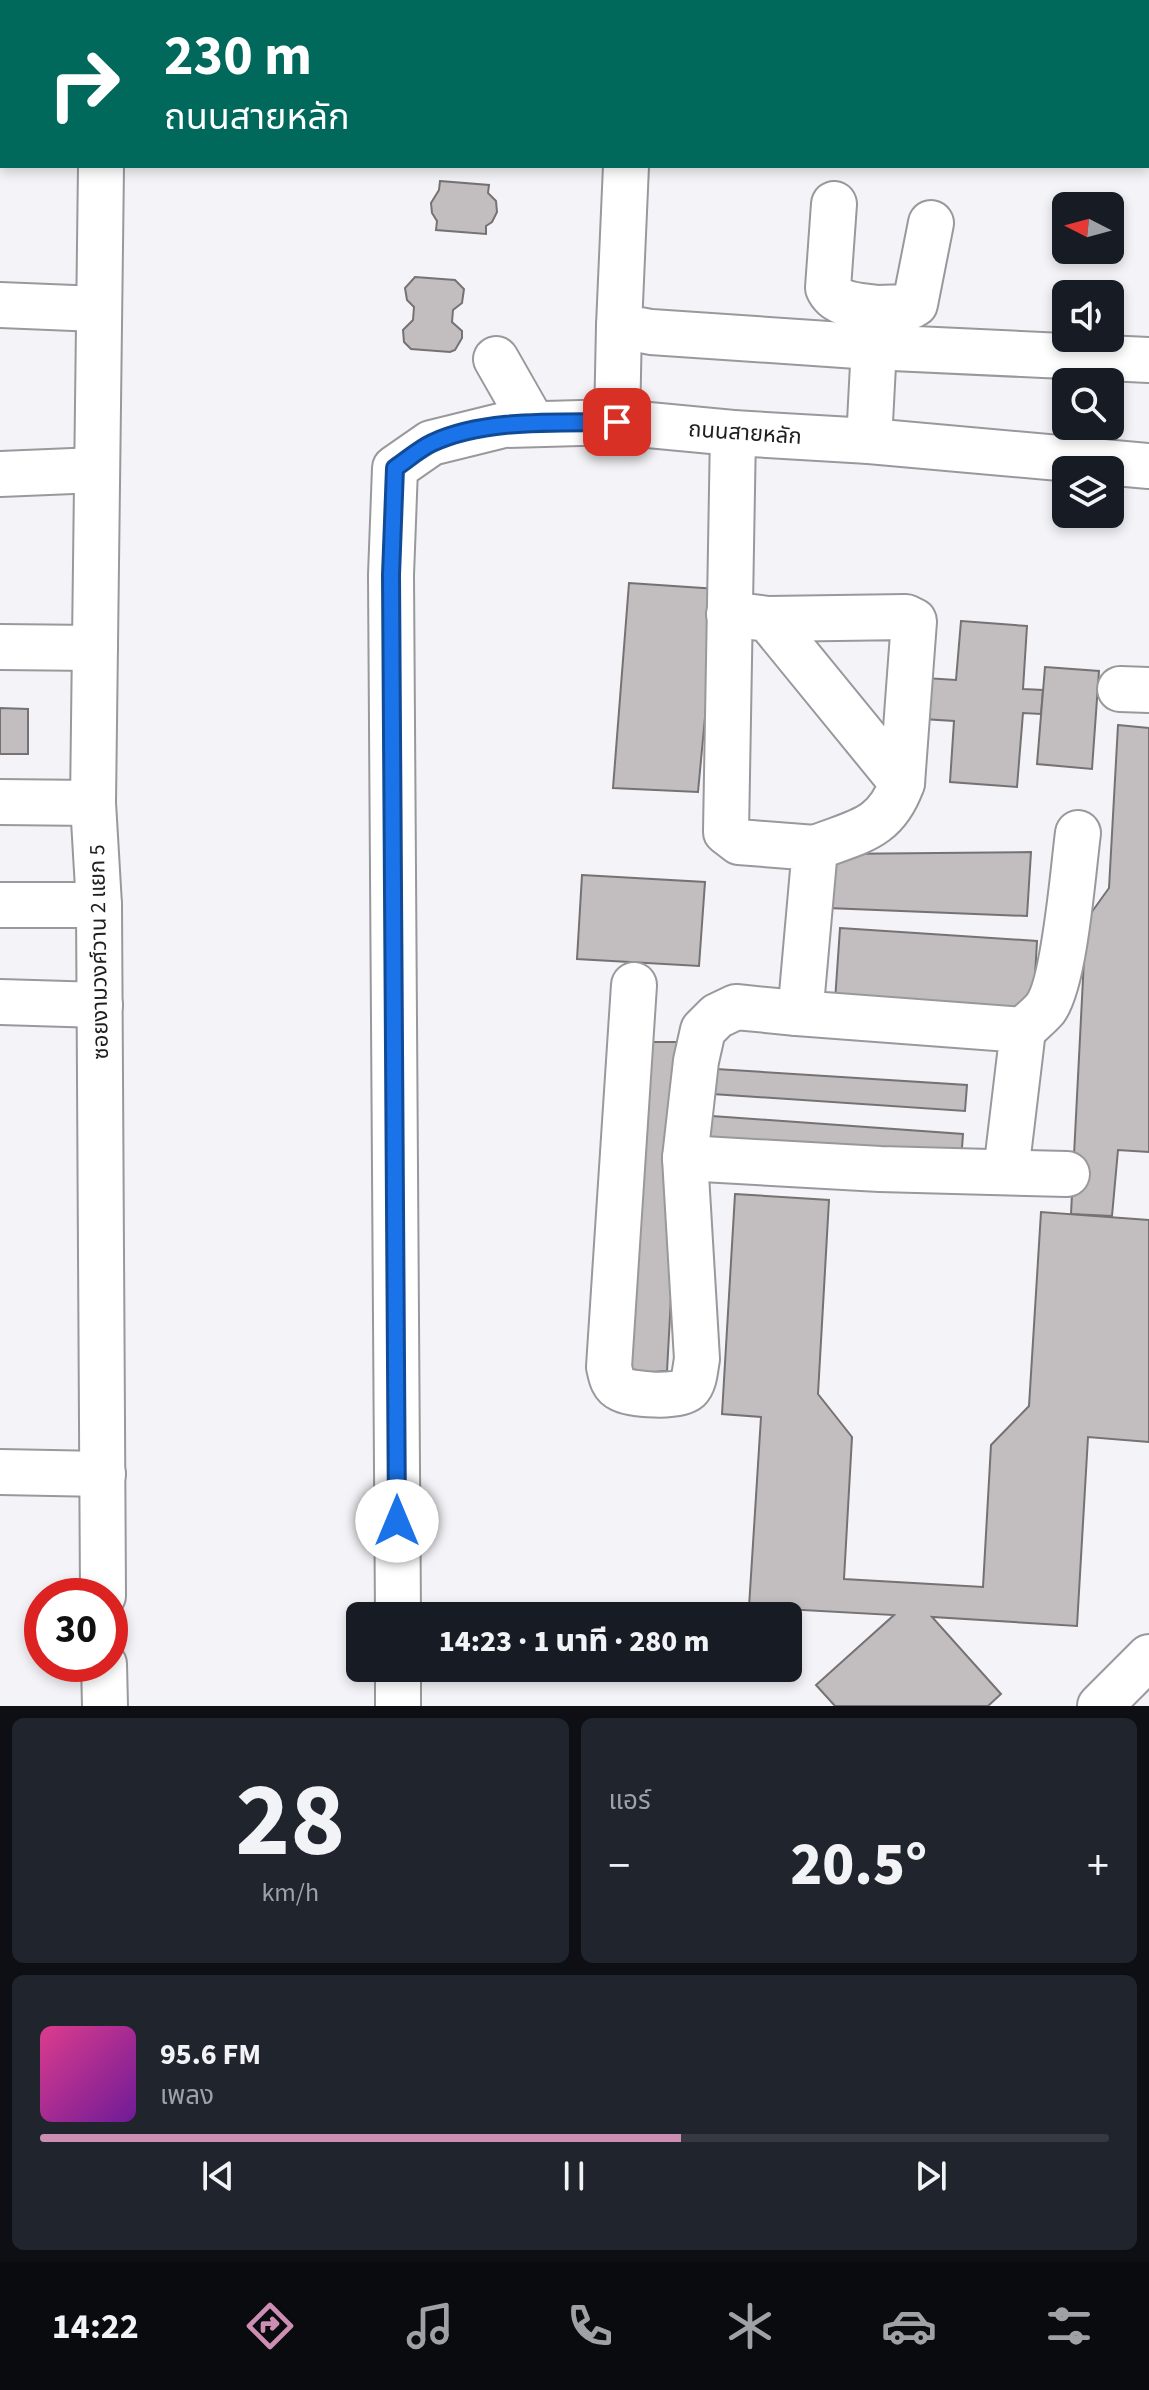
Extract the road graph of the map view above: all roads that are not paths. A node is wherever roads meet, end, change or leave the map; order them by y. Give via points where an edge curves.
1 (101, 168) edge
2 (626, 168) edge
3 (834, 204) dead end
4 (931, 223) dead end
5 (0, 305) edge
6 (98, 309) junction
7 (619, 326) junction
8 (874, 327) junction
9 (496, 359) dead end
10 (1149, 360) edge
11 (617, 422) junction
12 (533, 424) junction
13 (733, 433) junction
14 (869, 441) junction
15 (1149, 466) edge
16 (97, 470) junction
17 (0, 474) edge
18 (748, 616) junction
19 (0, 647) edge
20 (95, 648) junction
21 (902, 783) junction
22 (0, 802) edge
23 (93, 803) junction
24 (1078, 833) dead end
25 (815, 848) junction
26 (0, 905) edge
27 (99, 905) junction
28 (634, 985) dead end
29 (0, 1002) edge
30 (100, 1005) junction
31 (797, 1013) junction
32 (1023, 1030) junction
33 (685, 1158) junction
34 (1006, 1172) junction
35 (1067, 1174) dead end
36 (0, 1472) edge
37 (103, 1474) junction
38 (103, 1578) edge
39 (398, 1602) edge
40 (1149, 1657) edge
41 (104, 1682) edge
42 (398, 1682) edge
43 (105, 1706) edge
44 (398, 1706) edge
45 (1100, 1706) edge

1 - 6 street, ซอยงามวงศ์วาน 2 แยก 5
2 - 7 street
3 - 8 street via 828,288
4 - 8 street via 915,304
5 - 6 street
6 - 16 street, ซอยงามวงศ์วาน 2 แยก 5
7 - 8 street via 651,332
7 - 11 street
8 - 10 street
8 - 14 street
9 - 12 street
11 - 12 street, ถนนสายหลัก
11 - 13 street, ถนนสายหลัก
12 - 39 street, ถนนสายหลัก via 504,425 431,443 395,468 391,575
13 - 14 street, ถนนสายหลัก
13 - 18 street
14 - 15 street, ถนนสายหลัก
16 - 17 street
16 - 20 street, ซอยงามวงศ์วาน 2 แยก 5
18 - 21 street
18 - 21 street via 914,621
18 - 25 street via 726,832 739,842
19 - 20 street
20 - 23 street, ซอยงามวงศ์วาน 2 แยก 5
21 - 25 street via 887,814 872,826
22 - 23 street
23 - 27 street, ซอยงามวงศ์วาน 2 แยก 5
24 - 32 street via 1053,994
25 - 31 street
26 - 27 street
27 - 30 street, ซอยงามวงศ์วาน 2 แยก 5
28 - 33 street via 609,1367 612,1381 621,1389 676,1394 693,1383 697,1359
29 - 30 street
30 - 37 street, ซอยงามวงศ์วาน 2 แยก 5
31 - 32 street
31 - 33 street via 736,1007 703,1030
32 - 34 street
33 - 34 street
34 - 35 street
36 - 37 street
37 - 38 street, ซอยงามวงศ์วาน 2 แยก 5
40 - 45 street
41 - 43 street
42 - 44 street

